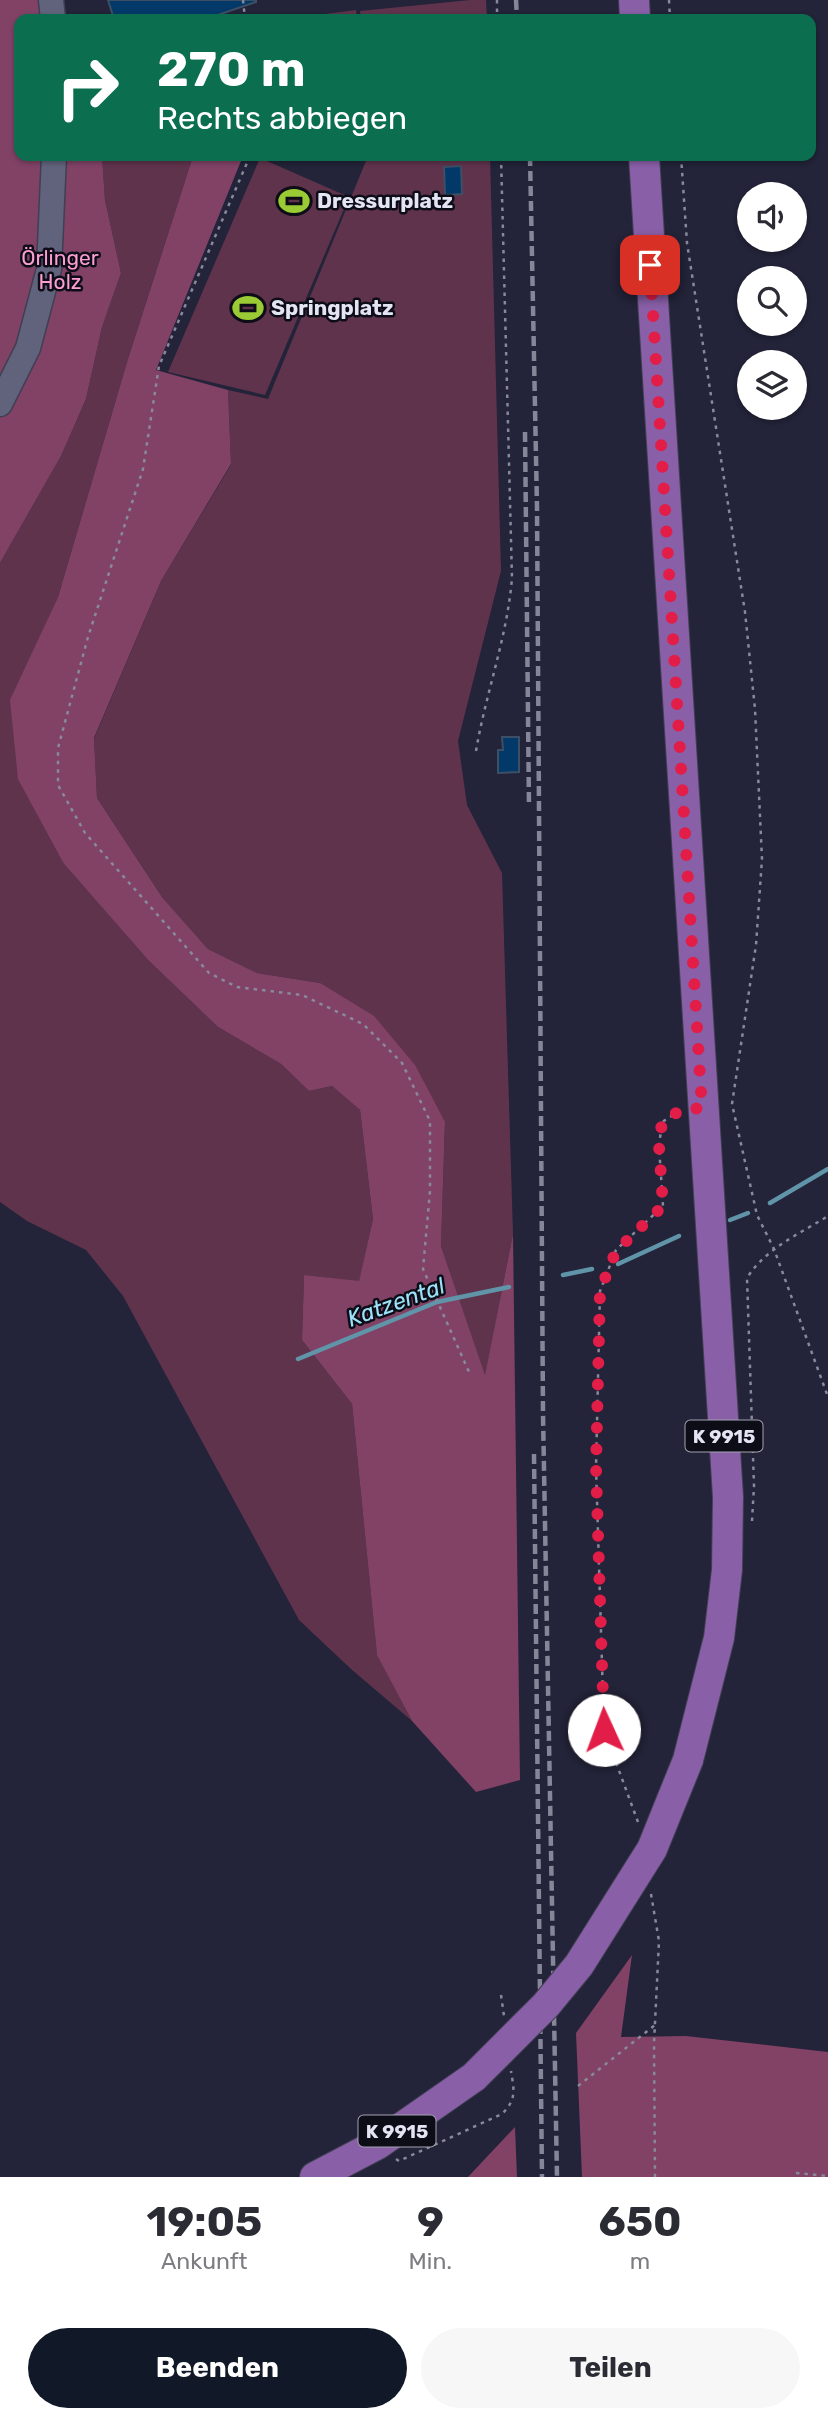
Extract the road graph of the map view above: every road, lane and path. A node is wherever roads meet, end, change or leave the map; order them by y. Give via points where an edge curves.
1 (54, 161) edge
2 (248, 161) edge
3 (501, 161) edge
4 (644, 161) edge
5 (681, 161) edge
6 (0, 404) edge
7 (476, 751) dead end
8 (702, 1108) junction
9 (828, 1216) edge
10 (774, 1250) junction
11 (747, 1278) dead end
12 (469, 1372) dead end
13 (828, 1397) edge
14 (638, 1821) dead end
15 (650, 1888) dead end
16 (654, 2025) junction
17 (579, 2086) dead end
18 (796, 2173) dead end
19 (828, 2176) edge
20 (315, 2177) edge
21 (655, 2177) edge

1 - 6 street via 49,269 28,348
2 - 12 path via 159,366 143,469 88,636 58,748 58,785 85,833 209,973 237,987 302,995 363,1024 402,1063 429,1121 430,1191 423,1269
3 - 7 path via 512,578 509,615
4 - 8 main road, K 9915
5 - 10 path via 687,243 745,612 755,709 762,859 757,945 732,1104 757,1215
8 - 14 path via 681,1110 662,1122 663,1206 616,1251 600,1291 596,1467 604,1730
8 - 20 main road, K 9915, bridge via 727,1497 727,1570 719,1638 688,1760 652,1849 579,1965 546,2005 474,2077 378,2144
9 - 10 path
10 - 11 path
10 - 13 path
15 - 16 path via 659,1941
16 - 17 path
16 - 21 path
18 - 19 path

